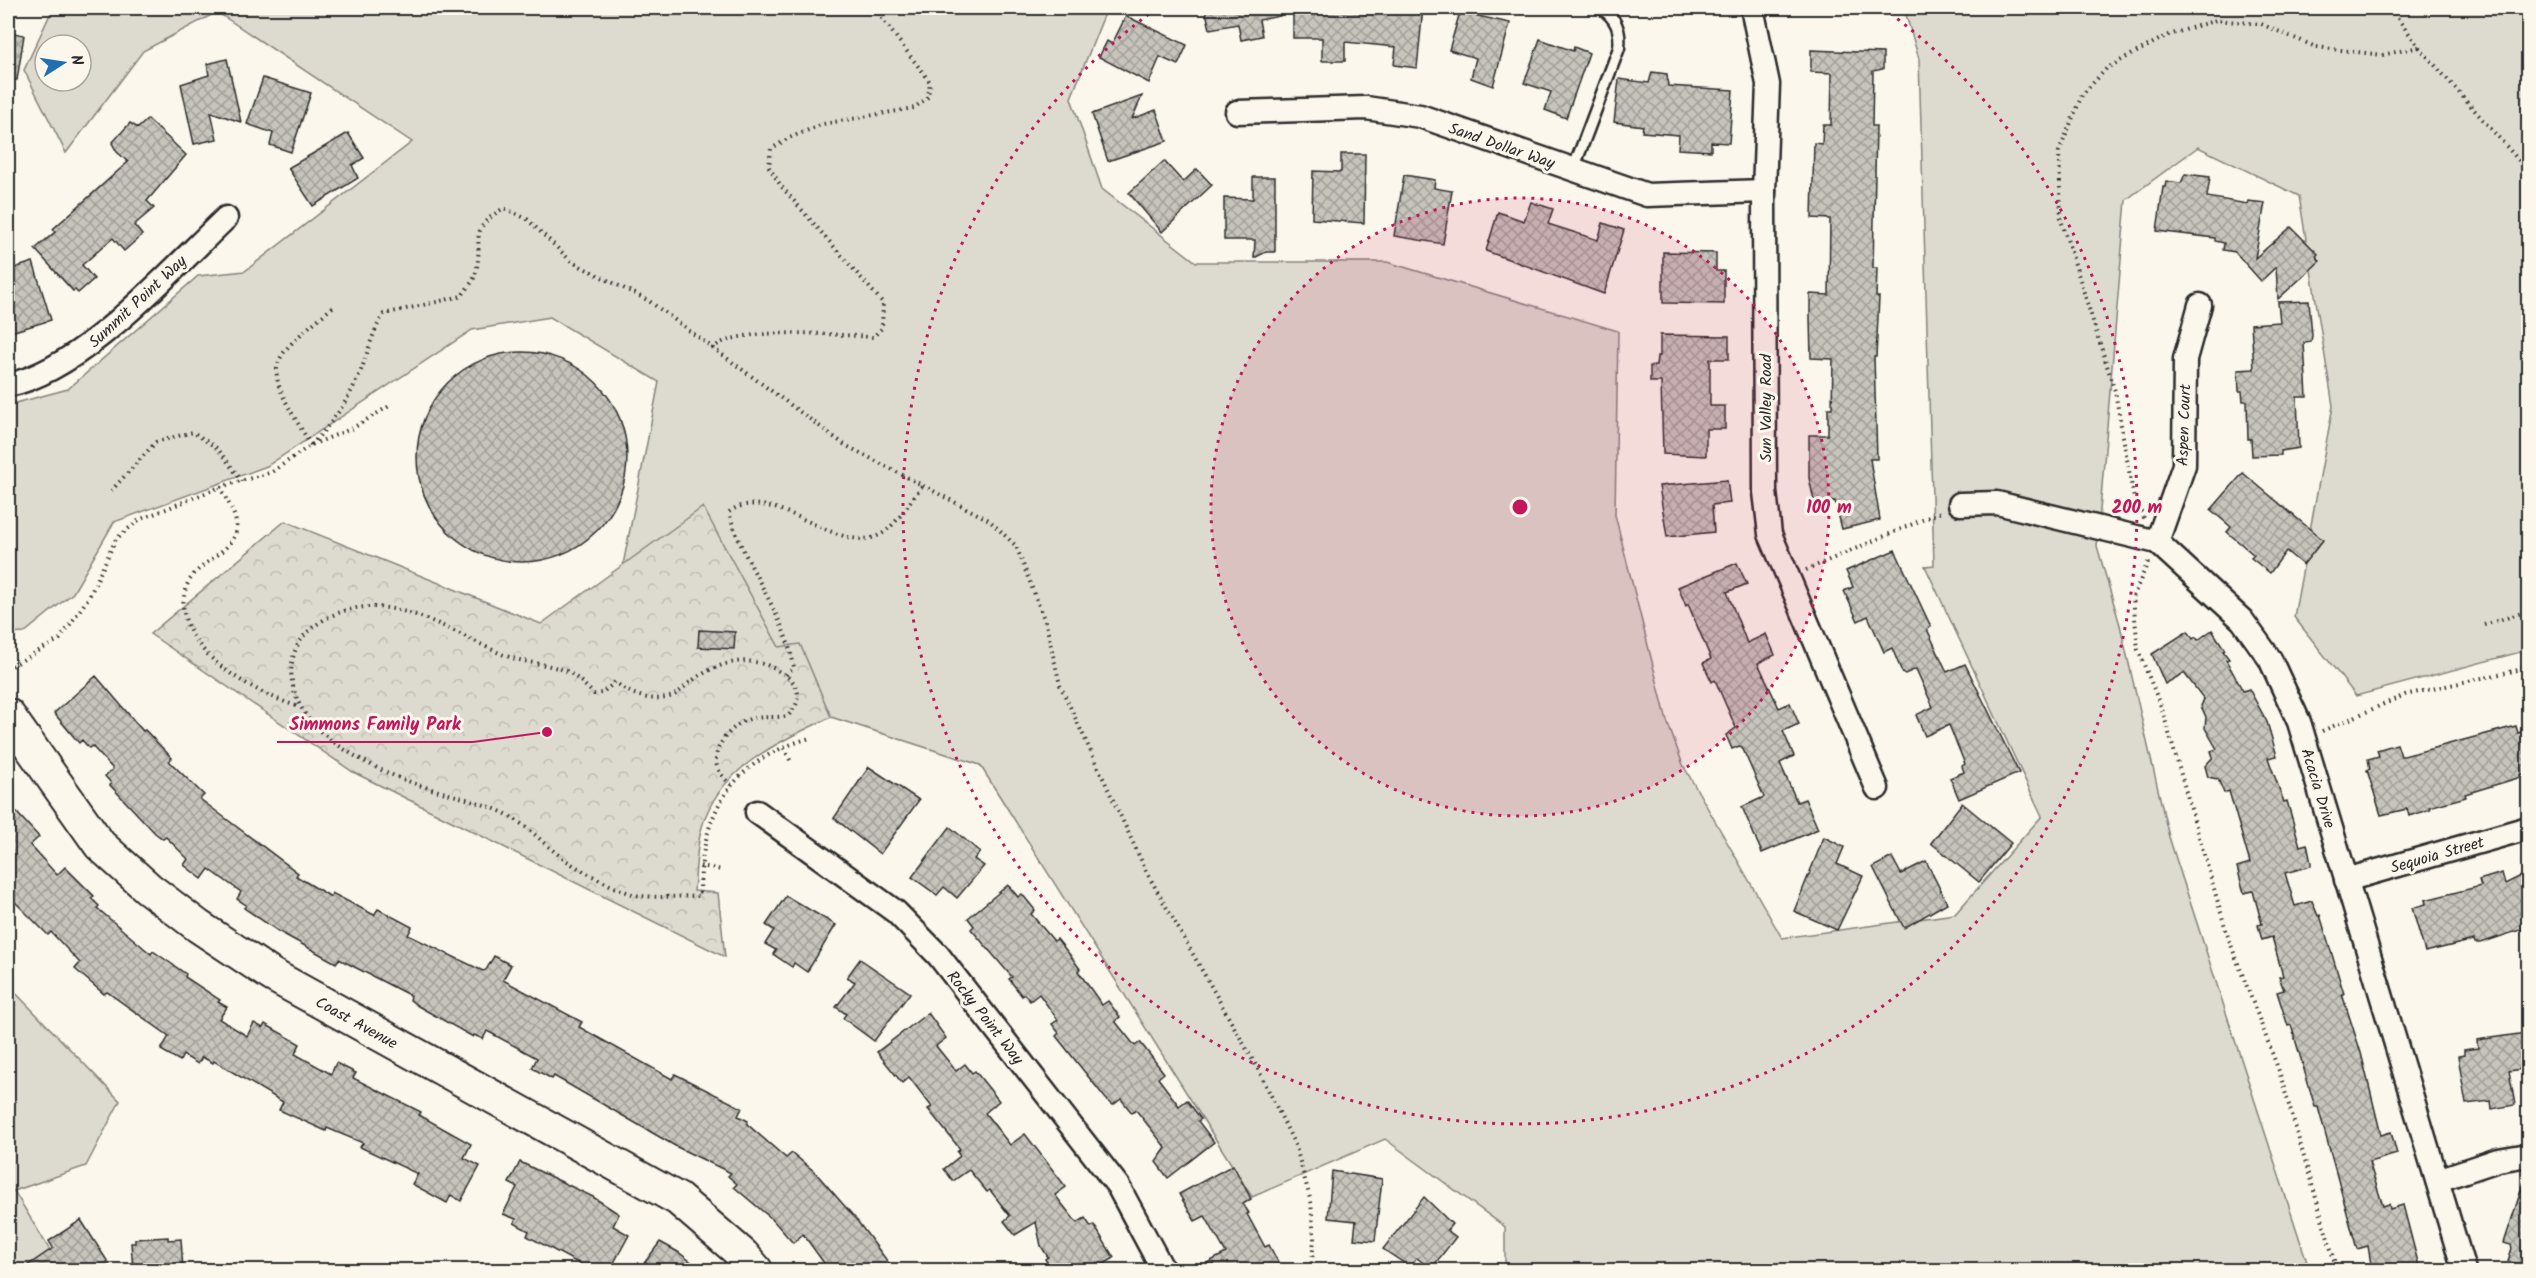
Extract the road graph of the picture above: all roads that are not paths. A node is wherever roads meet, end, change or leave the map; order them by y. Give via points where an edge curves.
1 (1601, 8) edge
2 (1752, 8) edge
3 (1237, 112) dead end
4 (1573, 170) junction
5 (1764, 191) junction
6 (226, 218) dead end
7 (2200, 305) dead end
8 (8, 385) edge
9 (1960, 504) road end
10 (2157, 542) junction
11 (8, 715) edge
12 (1877, 788) dead end
13 (757, 812) dead end
14 (2529, 828) edge
15 (2346, 880) junction
16 (2529, 1155) edge
17 (2438, 1180) junction
18 (756, 1270) edge
19 (1163, 1270) edge
20 (2464, 1270) edge

1 - 4 lane via 1610,14 1621,32 1619,48
2 - 5 street, Sun Valley Road via 1768,84
3 - 4 street, Sand Dollar Way via 1366,108 1420,116
4 - 5 street, Sand Dollar Way via 1647,195
5 - 12 street, Sun Valley Road via 1765,492 1770,534
6 - 8 street, Summit Point Way via 87,347 24,382
7 - 10 street, Aspen Court via 2185,359 2184,465
9 - 10 street, Acacia Drive via 1997,503
10 - 15 street, Acacia Drive via 2241,620 2270,659 2304,738
11 - 18 street, Coast Avenue via 100,845 198,926 272,975 678,1199
13 - 19 street, Rocky Point Way via 896,912 938,955 1118,1186
14 - 15 street, Sequoia Street
15 - 17 street, Acacia Drive
16 - 17 street via 2498,1160
17 - 20 street, Acacia Drive

